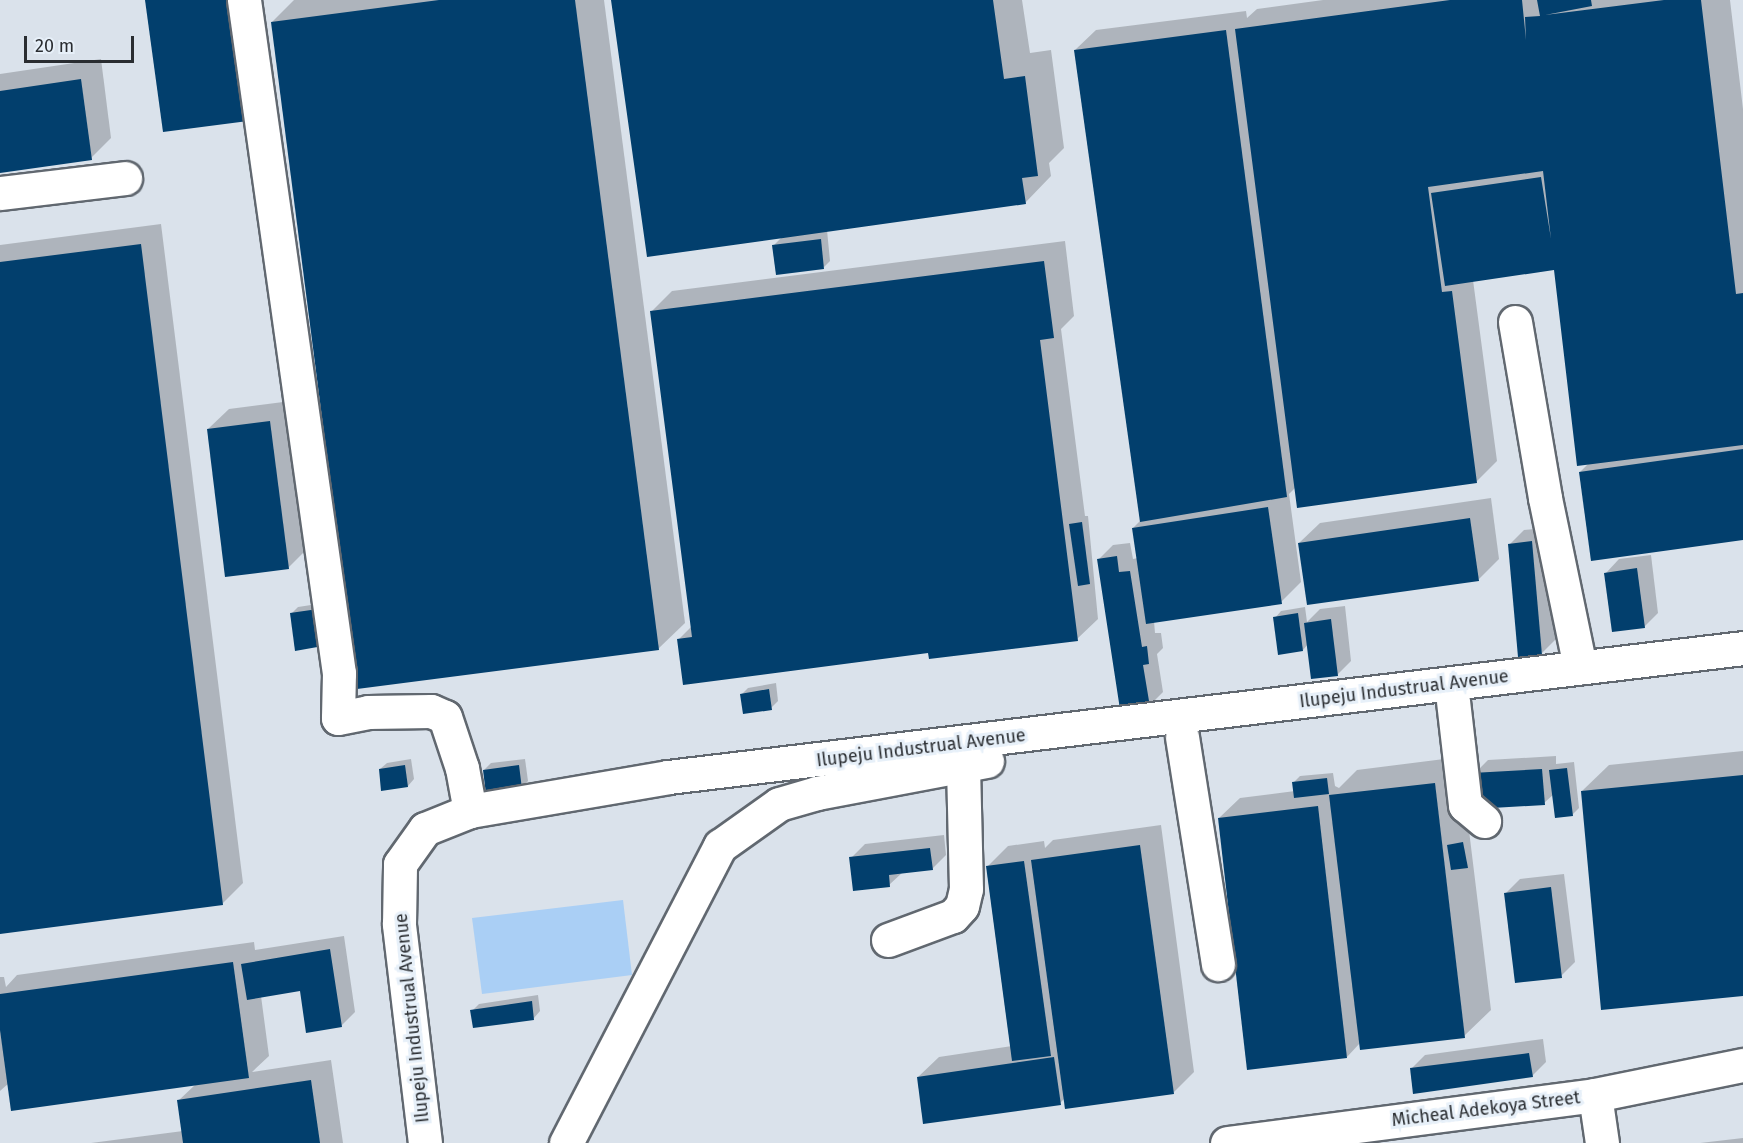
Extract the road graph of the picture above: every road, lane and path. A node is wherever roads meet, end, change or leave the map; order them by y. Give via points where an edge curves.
1 (244, 0) edge
2 (125, 178) dead end
3 (0, 193) edge
4 (1515, 322) dead end
5 (1743, 648) edge
6 (1580, 667) junction
7 (1743, 669) edge
8 (1453, 700) junction
9 (1182, 737) junction
10 (963, 764) junction
11 (470, 811) junction
12 (1485, 821) dead end
13 (888, 940) dead end
14 (1218, 964) dead end
15 (1743, 1065) edge
16 (1595, 1095) junction
17 (425, 1143) edge
18 (566, 1143) edge
19 (1227, 1143) edge
20 (1602, 1143) edge

1 - 11 street via 339,673 338,718 368,712 431,711 445,717 462,768
2 - 3 street
4 - 6 street via 1545,498
5 - 6 street, Ilupeju Industrual Avenue
6 - 11 street, Ilupeju Industrual Avenue via 668,777
7 - 8 street, Ilupeju Industrual Avenue
8 - 9 street, Ilupeju Industrual Avenue
8 - 12 street via 1465,805
9 - 10 street, Ilupeju Industrual Avenue
9 - 14 street
10 - 13 street via 966,889 962,906 953,916
10 - 18 street, Ilupeju Industrual Avenue via 779,804 720,846
11 - 17 street, Ilupeju Industrual Avenue via 425,829 400,864 399,924
15 - 16 street, Micheal Adekoya Street
16 - 19 street, Micheal Adekoya Street
16 - 20 street

